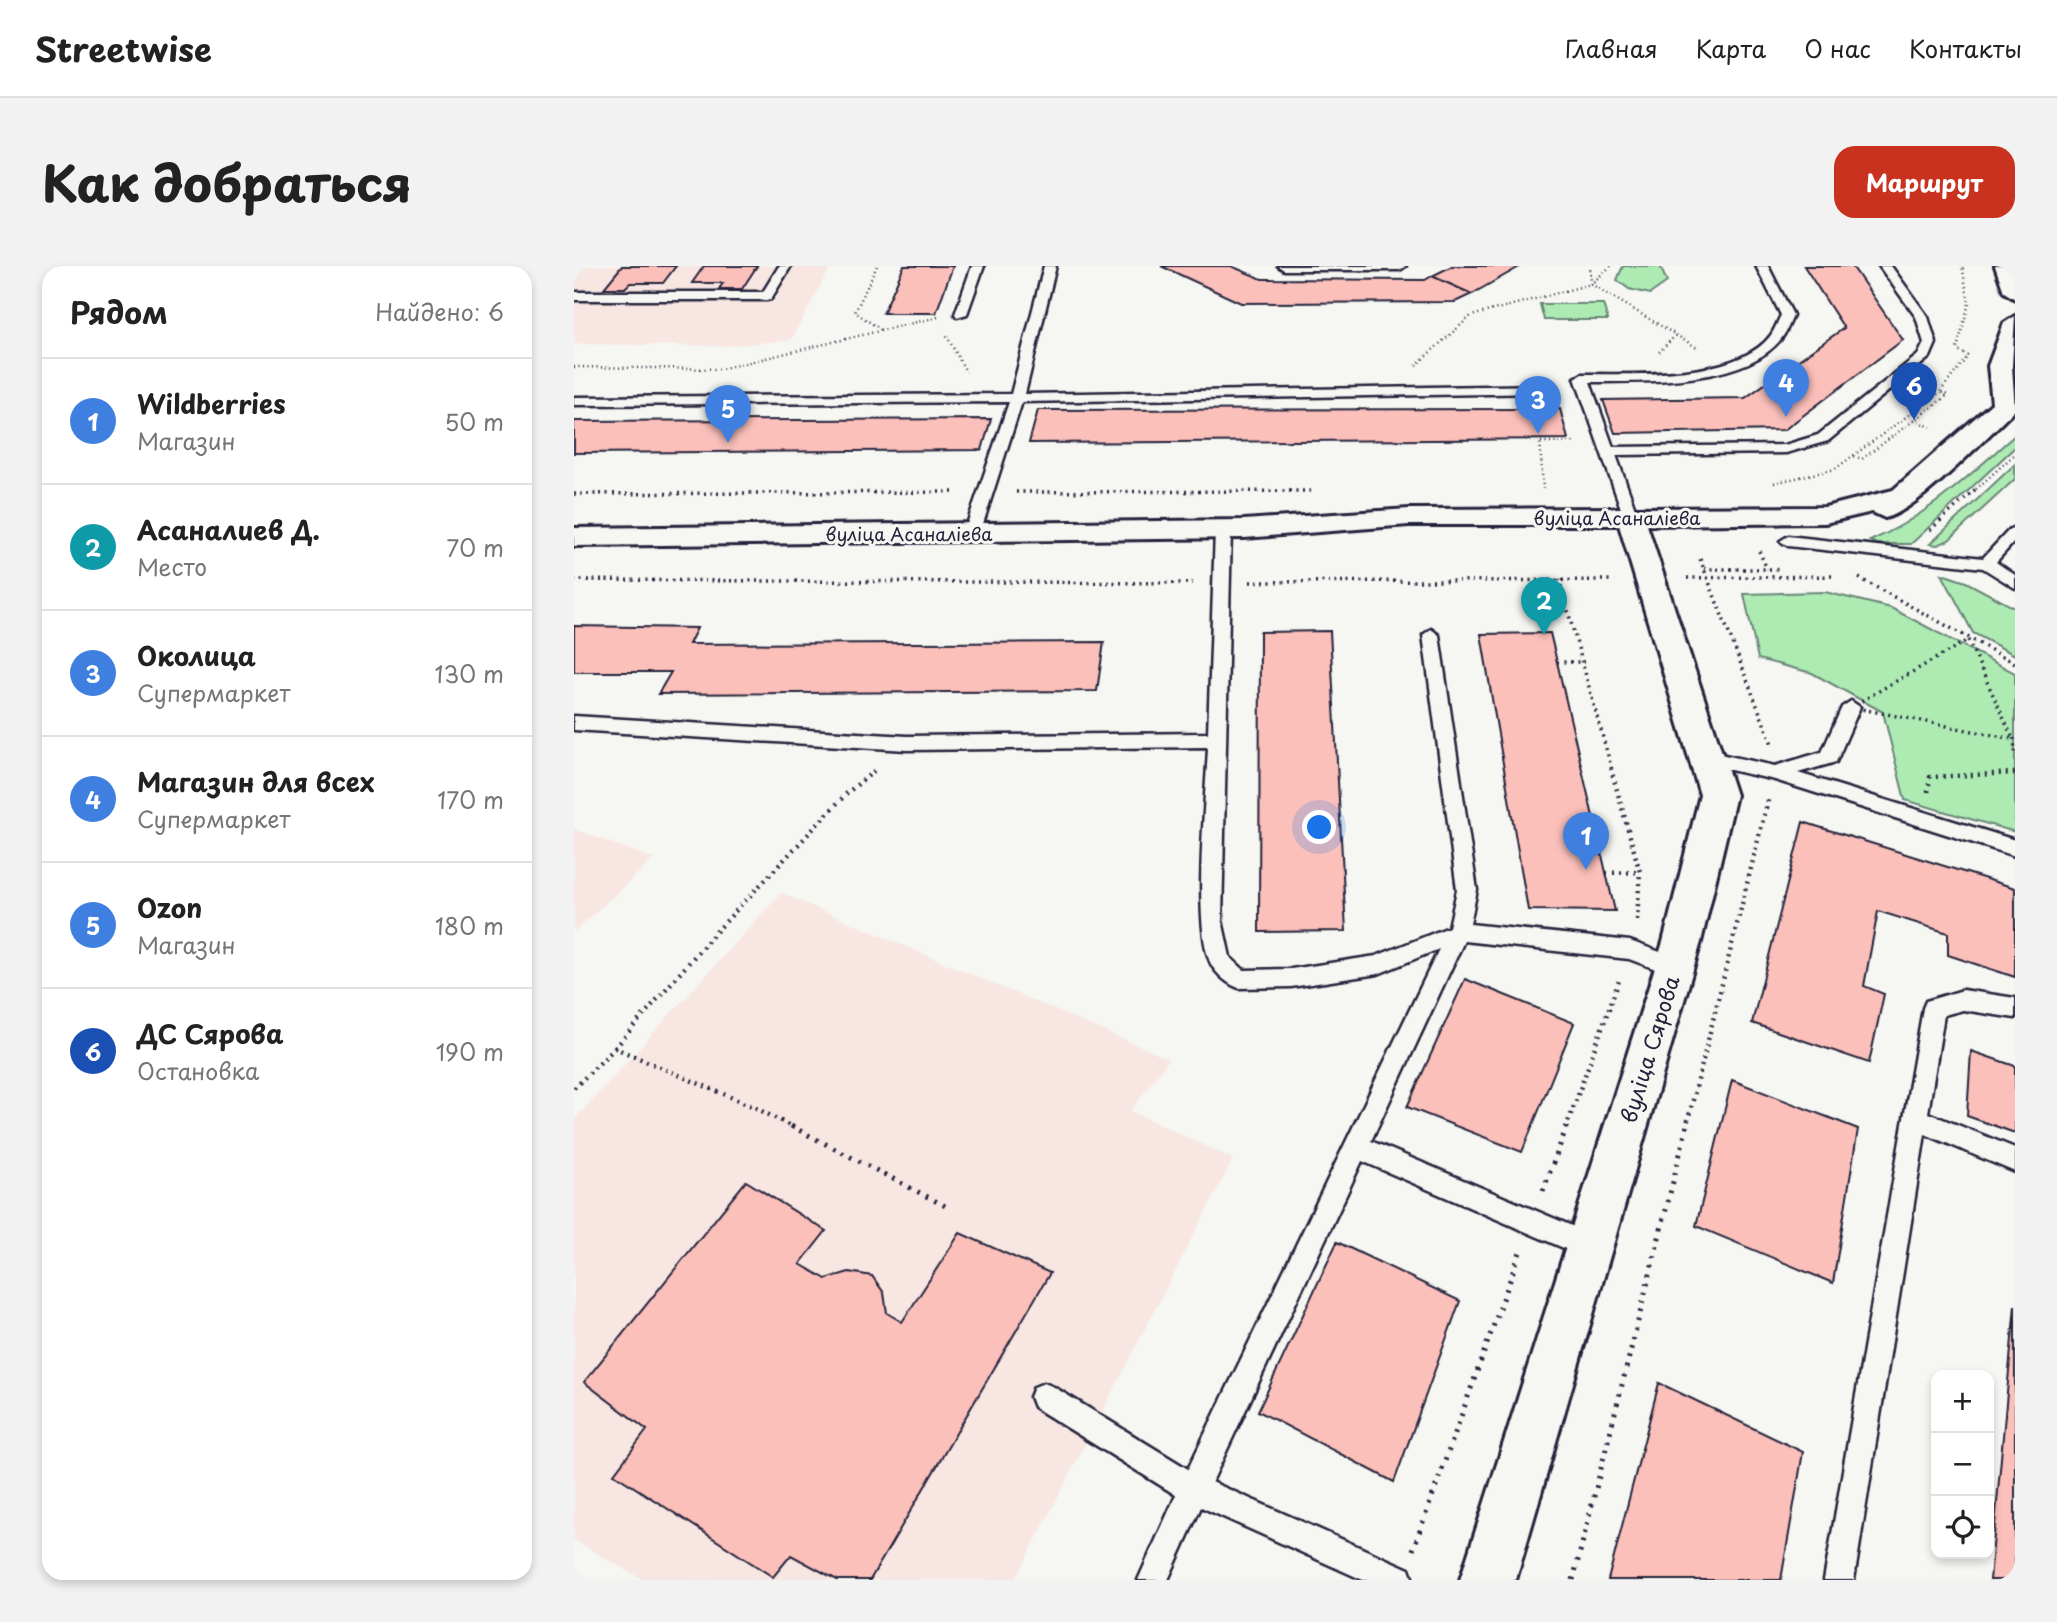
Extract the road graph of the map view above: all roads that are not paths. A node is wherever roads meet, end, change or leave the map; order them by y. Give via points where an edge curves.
1 (785, 266) edge
2 (978, 266) edge
3 (1050, 266) edge
4 (1284, 266) edge
5 (1400, 266) edge
6 (1762, 266) edge
7 (1885, 266) edge
8 (2006, 266) edge
9 (2015, 292) edge
10 (574, 296) edge
11 (961, 314) dead end
12 (2015, 323) edge
13 (1542, 389) road end
14 (1017, 398) junction
15 (574, 401) edge
16 (2012, 402) edge
17 (1607, 451) junction
18 (1904, 496) junction
19 (1635, 528) junction
20 (1234, 529) junction
21 (2015, 532) edge
22 (972, 533) junction
23 (574, 537) edge
24 (1788, 541) junction
25 (1987, 563) junction
26 (2015, 583) edge
27 (1431, 635) dead end
28 (1851, 706) road end
29 (574, 723) edge
30 (1218, 740) junction
31 (1706, 758) junction
32 (1775, 773) junction
33 (2015, 848) edge
34 (1458, 932) junction
35 (1674, 967) junction
36 (2015, 1008) edge
37 (1916, 1119) junction
38 (1357, 1147) junction
39 (2015, 1160) edge
40 (1589, 1246) junction
41 (1044, 1397) dead end
42 (1194, 1489) junction
43 (1153, 1580) edge
44 (1398, 1580) edge
45 (1488, 1580) edge
46 (1839, 1580) edge

1 - 10 lane via 767,296
2 - 11 lane
3 - 14 lane
4 - 5 lane
6 - 17 lane via 1787,315 1784,328 1754,356 1727,366 1658,377 1582,378
7 - 17 lane via 1922,317 1930,343 1924,356 1823,438 1786,449
8 - 9 main road
12 - 16 main road via 2000,366
13 - 14 lane
14 - 15 lane
14 - 22 lane
16 - 18 main road, вуліца Асаналіева
17 - 19 lane
18 - 19 main road, вуліца Асаналіева via 1825,515
18 - 24 main road via 1860,530 1831,540
19 - 20 main road, вуліца Асаналіева via 1399,538
19 - 24 main road
19 - 31 main road, вуліца Сярова
20 - 22 main road, вуліца Асаналіева
20 - 30 lane via 1220,583
21 - 25 lane
22 - 23 main road, вуліца Асаналіева
24 - 25 lane
25 - 26 lane
27 - 34 lane via 1467,890
28 - 32 lane via 1829,757
29 - 30 lane via 906,743
30 - 34 lane via 1212,920 1220,961 1239,979 1291,978 1378,965
31 - 32 lane
31 - 35 main road, вуліца Сярова via 1718,795
32 - 33 lane
34 - 35 lane via 1630,950
34 - 38 lane
35 - 40 main road, вуліца Сярова
36 - 37 lane via 1963,1000 1934,1008
37 - 39 lane
37 - 46 lane
38 - 40 lane
38 - 42 lane
40 - 45 main road, вуліца Сярова
41 - 42 lane
42 - 43 lane
42 - 44 lane

